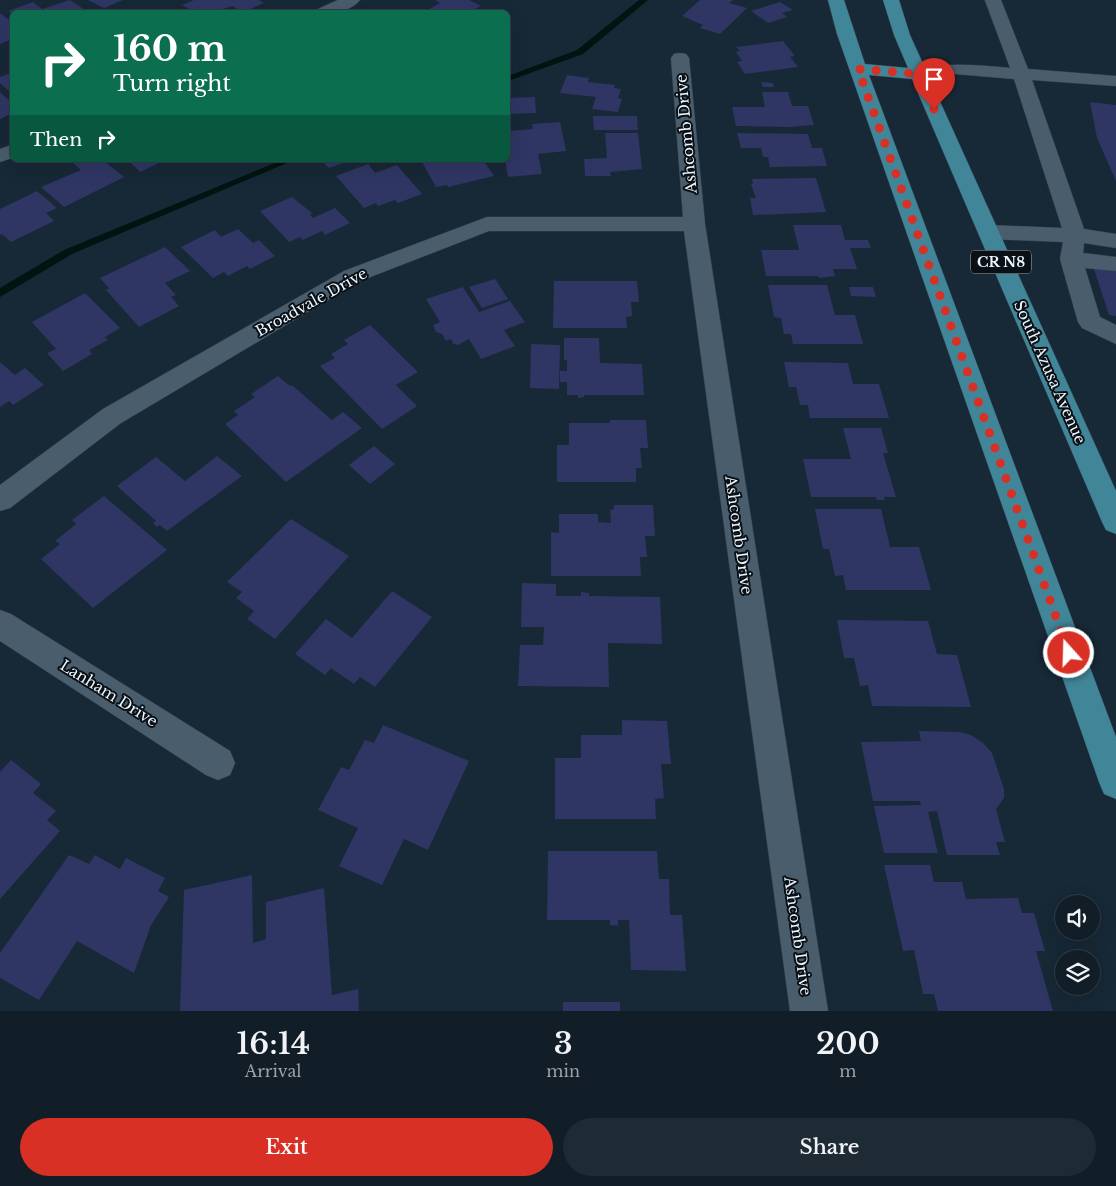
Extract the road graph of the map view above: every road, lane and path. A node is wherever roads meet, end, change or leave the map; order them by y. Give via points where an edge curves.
1 (352, 0) edge
2 (836, 0) edge
3 (891, 0) edge
4 (993, 0) edge
5 (329, 10) edge
6 (680, 58) dead end
7 (858, 69) junction
8 (919, 74) junction
9 (1021, 74) junction
10 (1116, 81) edge
11 (694, 224) junction
12 (989, 232) junction
13 (1075, 234) junction
14 (1116, 241) edge
15 (1071, 259) junction
16 (1116, 264) edge
17 (1090, 322) junction
18 (1116, 322) edge
19 (1116, 335) edge
20 (0, 500) edge
21 (1116, 522) edge
22 (0, 624) edge
23 (218, 762) dead end
24 (1116, 782) edge
25 (809, 1011) edge

1 - 5 street
2 - 7 main road
3 - 8 main road, South Azusa Avenue / CR N8
4 - 9 street
6 - 11 street, Ashcomb Drive
7 - 8 main road
7 - 24 main road
8 - 9 street via 955,69
8 - 12 main road, South Azusa Avenue / CR N8
9 - 10 street
9 - 13 street
11 - 20 street, Broadvale Drive via 487,224 352,276 112,416
11 - 25 street, Ashcomb Drive
12 - 13 street
12 - 21 main road, South Azusa Avenue / CR N8
13 - 14 street
13 - 15 street
15 - 16 street
15 - 17 street
17 - 18 street
17 - 19 street
22 - 23 street, Lanham Drive

